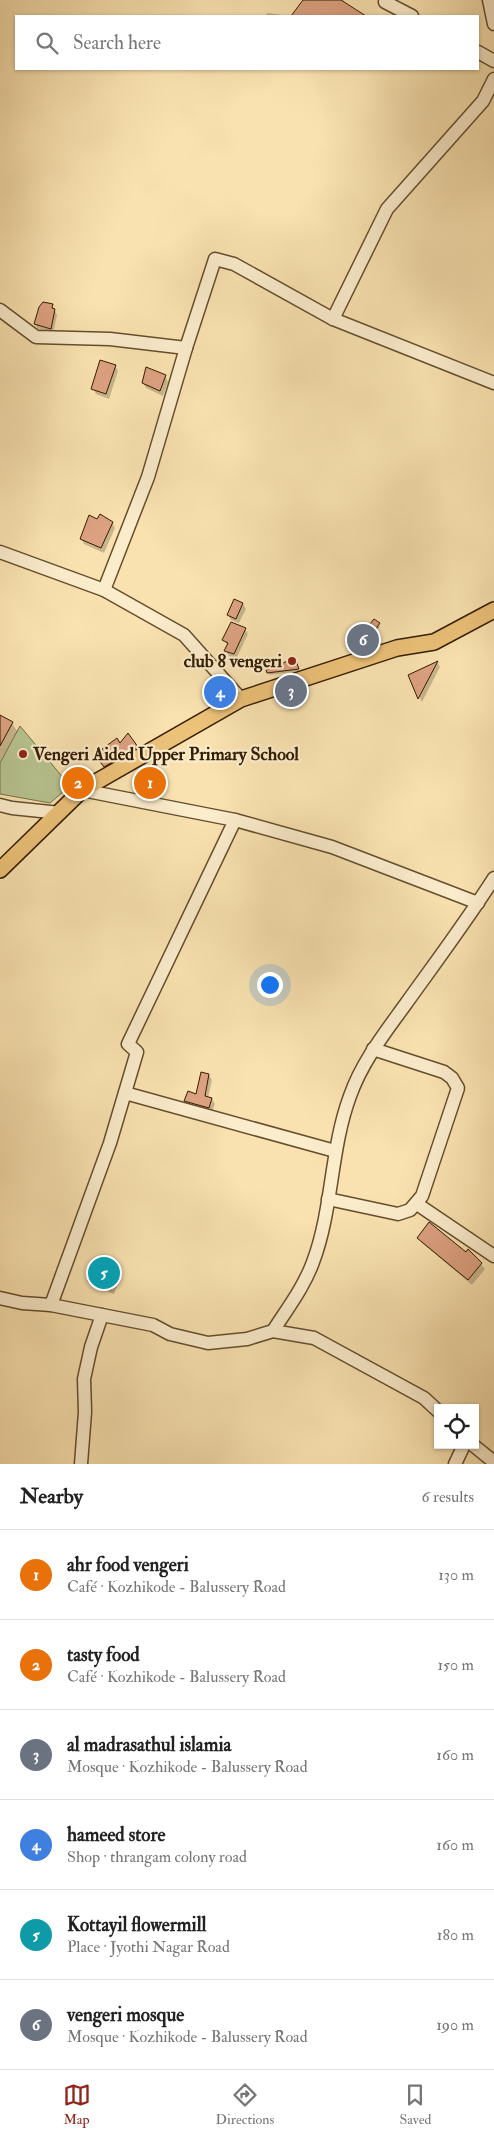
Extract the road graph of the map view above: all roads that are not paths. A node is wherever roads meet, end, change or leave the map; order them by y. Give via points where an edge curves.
1 (489, 0) edge
2 (385, 2) dead end
3 (410, 15) edge
4 (494, 24) edge
5 (479, 53) edge
6 (494, 61) edge
7 (494, 79) edge
8 (0, 310) edge
9 (333, 319) junction
10 (186, 348) junction
11 (494, 383) edge
12 (0, 552) edge
13 (104, 590) junction
14 (494, 610) edge
15 (241, 699) junction
16 (82, 790) junction
17 (0, 804) edge
18 (60, 812) junction
19 (235, 820) junction
20 (0, 870) edge
21 (494, 878) edge
22 (478, 903) junction
23 (373, 1048) junction
24 (125, 1093) junction
25 (335, 1151) junction
26 (328, 1199) junction
27 (417, 1204) junction
28 (494, 1256) edge
29 (0, 1298) edge
30 (51, 1305) junction
31 (102, 1315) junction
32 (273, 1331) junction
33 (434, 1407) edge
34 (462, 1449) edge
35 (478, 1449) edge
36 (494, 1462) edge
37 (81, 1464) edge
38 (455, 1464) edge

1 - 4 street
2 - 3 street
5 - 6 street
7 - 9 street via 483,101 387,209
8 - 10 street via 36,337 110,338
9 - 10 street via 234,264 215,258
9 - 11 street
10 - 13 street via 148,476
12 - 13 street
13 - 15 street via 184,635
14 - 15 main road via 434,642 397,648
15 - 16 main road
16 - 18 main road
16 - 19 street
17 - 18 street
18 - 20 main road
19 - 22 street via 332,847
19 - 24 street via 128,1044 137,1052
21 - 22 street
22 - 23 street
23 - 25 street via 350,1094
23 - 27 street via 444,1072 458,1088
24 - 25 street
24 - 30 street
25 - 26 street
26 - 27 street via 398,1214
26 - 32 street via 313,1262 298,1293
27 - 28 street
29 - 30 street
30 - 31 street
31 - 32 street via 153,1325 170,1334 208,1343 247,1339
31 - 37 street via 84,1379
32 - 33 street via 314,1338 424,1398
34 - 38 street
35 - 36 street

